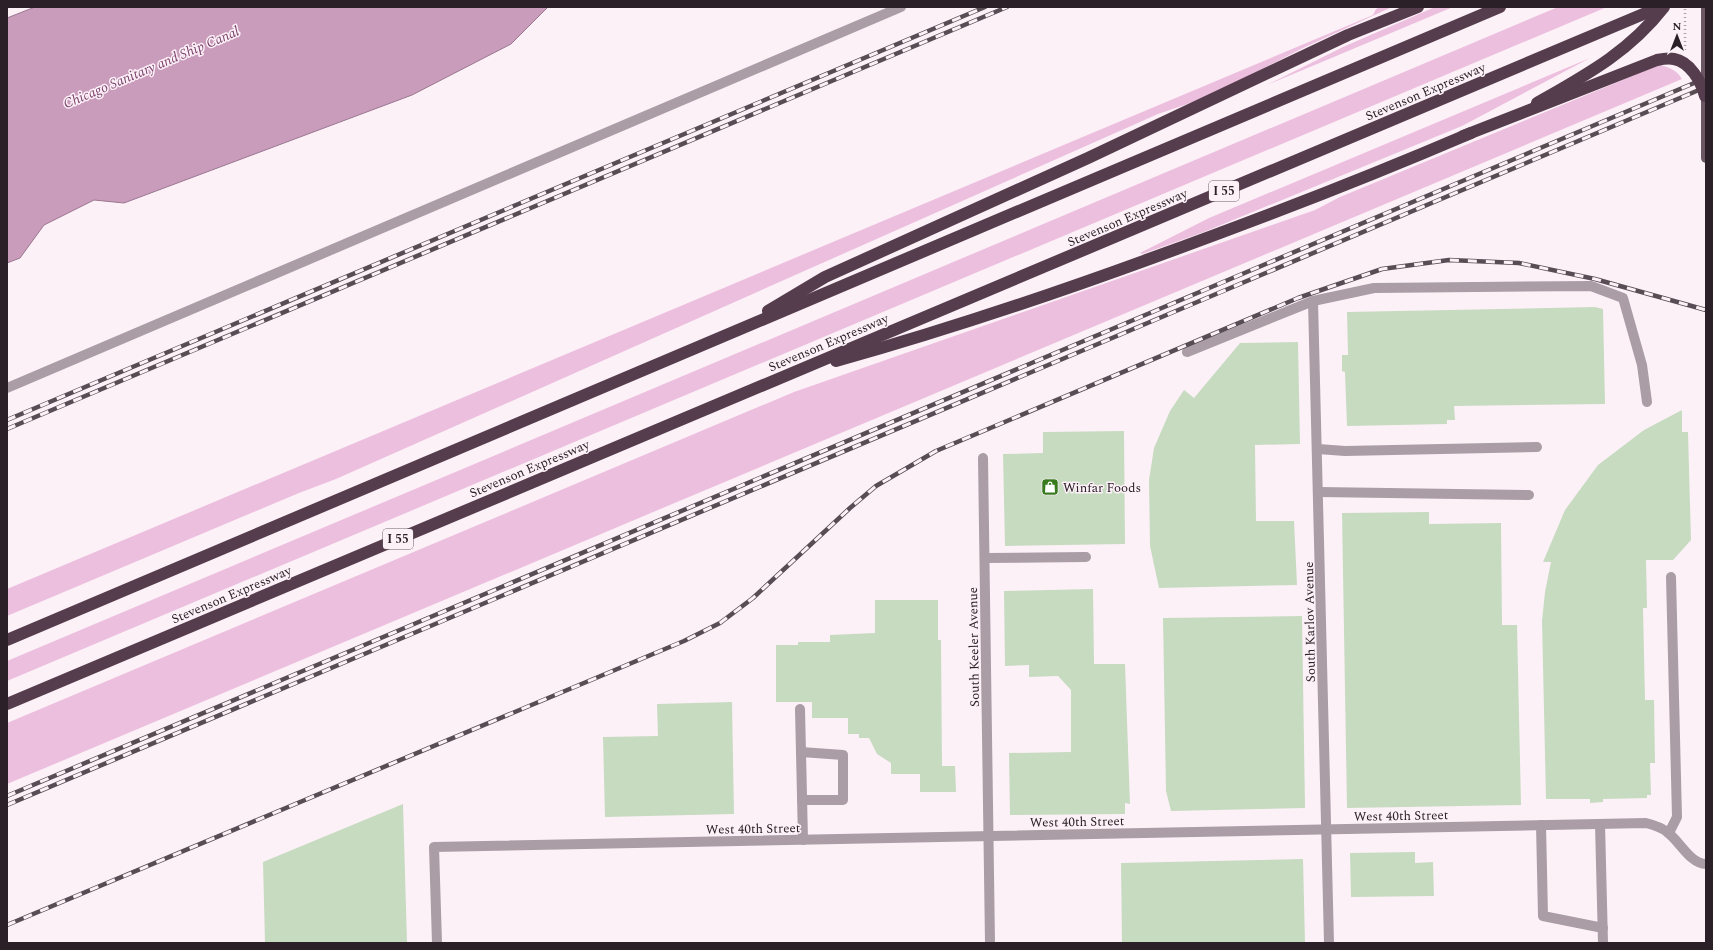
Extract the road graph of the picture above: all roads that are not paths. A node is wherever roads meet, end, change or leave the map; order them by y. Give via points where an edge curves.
1 (901, 7) edge
2 (1418, 7) edge
3 (1500, 7) edge
4 (1660, 7) edge
5 (1664, 7) edge
6 (1706, 7) edge
7 (1705, 96) edge
8 (1462, 136) junction
9 (1706, 158) edge
10 (1313, 301) junction
11 (727, 335) junction
12 (1187, 352) dead end
13 (788, 374) junction
14 (7, 388) edge
15 (1647, 402) dead end
16 (1537, 447) dead end
17 (1318, 449) junction
18 (983, 458) dead end
19 (1319, 492) junction
20 (1529, 495) dead end
21 (1086, 557) dead end
22 (985, 558) junction
23 (1671, 577) dead end
24 (7, 640) edge
25 (7, 704) edge
26 (800, 709) dead end
27 (801, 752) junction
28 (802, 800) junction
29 (1600, 824) junction
30 (1541, 825) junction
31 (1326, 829) junction
32 (1669, 833) junction
33 (988, 836) junction
34 (803, 840) junction
35 (1706, 864) edge
36 (1603, 928) junction
37 (437, 943) edge
38 (990, 943) edge
39 (1329, 943) edge
40 (1604, 943) edge

1 - 14 street
2 - 11 highway via 1348,35 1088,158 825,277
3 - 11 highway
4 - 13 highway, Stevenson Expressway / I 55
5 - 8 highway, bridge via 1632,43 1593,71 1529,108
6 - 7 main road, bridge
7 - 8 highway, bridge via 1703,86 1685,63 1673,58 1658,60
7 - 9 main road, bridge
8 - 13 highway via 1278,212 1068,288 898,344
10 - 12 street
10 - 15 street via 1374,288 1591,286 1623,298 1642,365
10 - 17 street, South Karlov Avenue
11 - 24 highway
13 - 25 highway, Stevenson Expressway / I 55
16 - 17 street via 1345,451
17 - 19 street, South Karlov Avenue
18 - 22 street, South Keeler Avenue
19 - 20 street
19 - 31 street, South Karlov Avenue
21 - 22 street
22 - 33 street, South Keeler Avenue
23 - 32 street via 1677,817
26 - 27 street
27 - 28 street
27 - 28 street via 843,755 843,800
28 - 34 street
29 - 30 street, West 40th Street
29 - 32 street, West 40th Street via 1646,823
29 - 36 street
30 - 31 street, West 40th Street
30 - 36 street via 1543,916
31 - 33 street, West 40th Street
31 - 39 street, South Karlov Avenue
32 - 35 street, West 40th Street via 1692,857
33 - 34 street, West 40th Street
33 - 38 street, South Keeler Avenue
34 - 37 street, West 40th Street via 434,847
36 - 40 street

